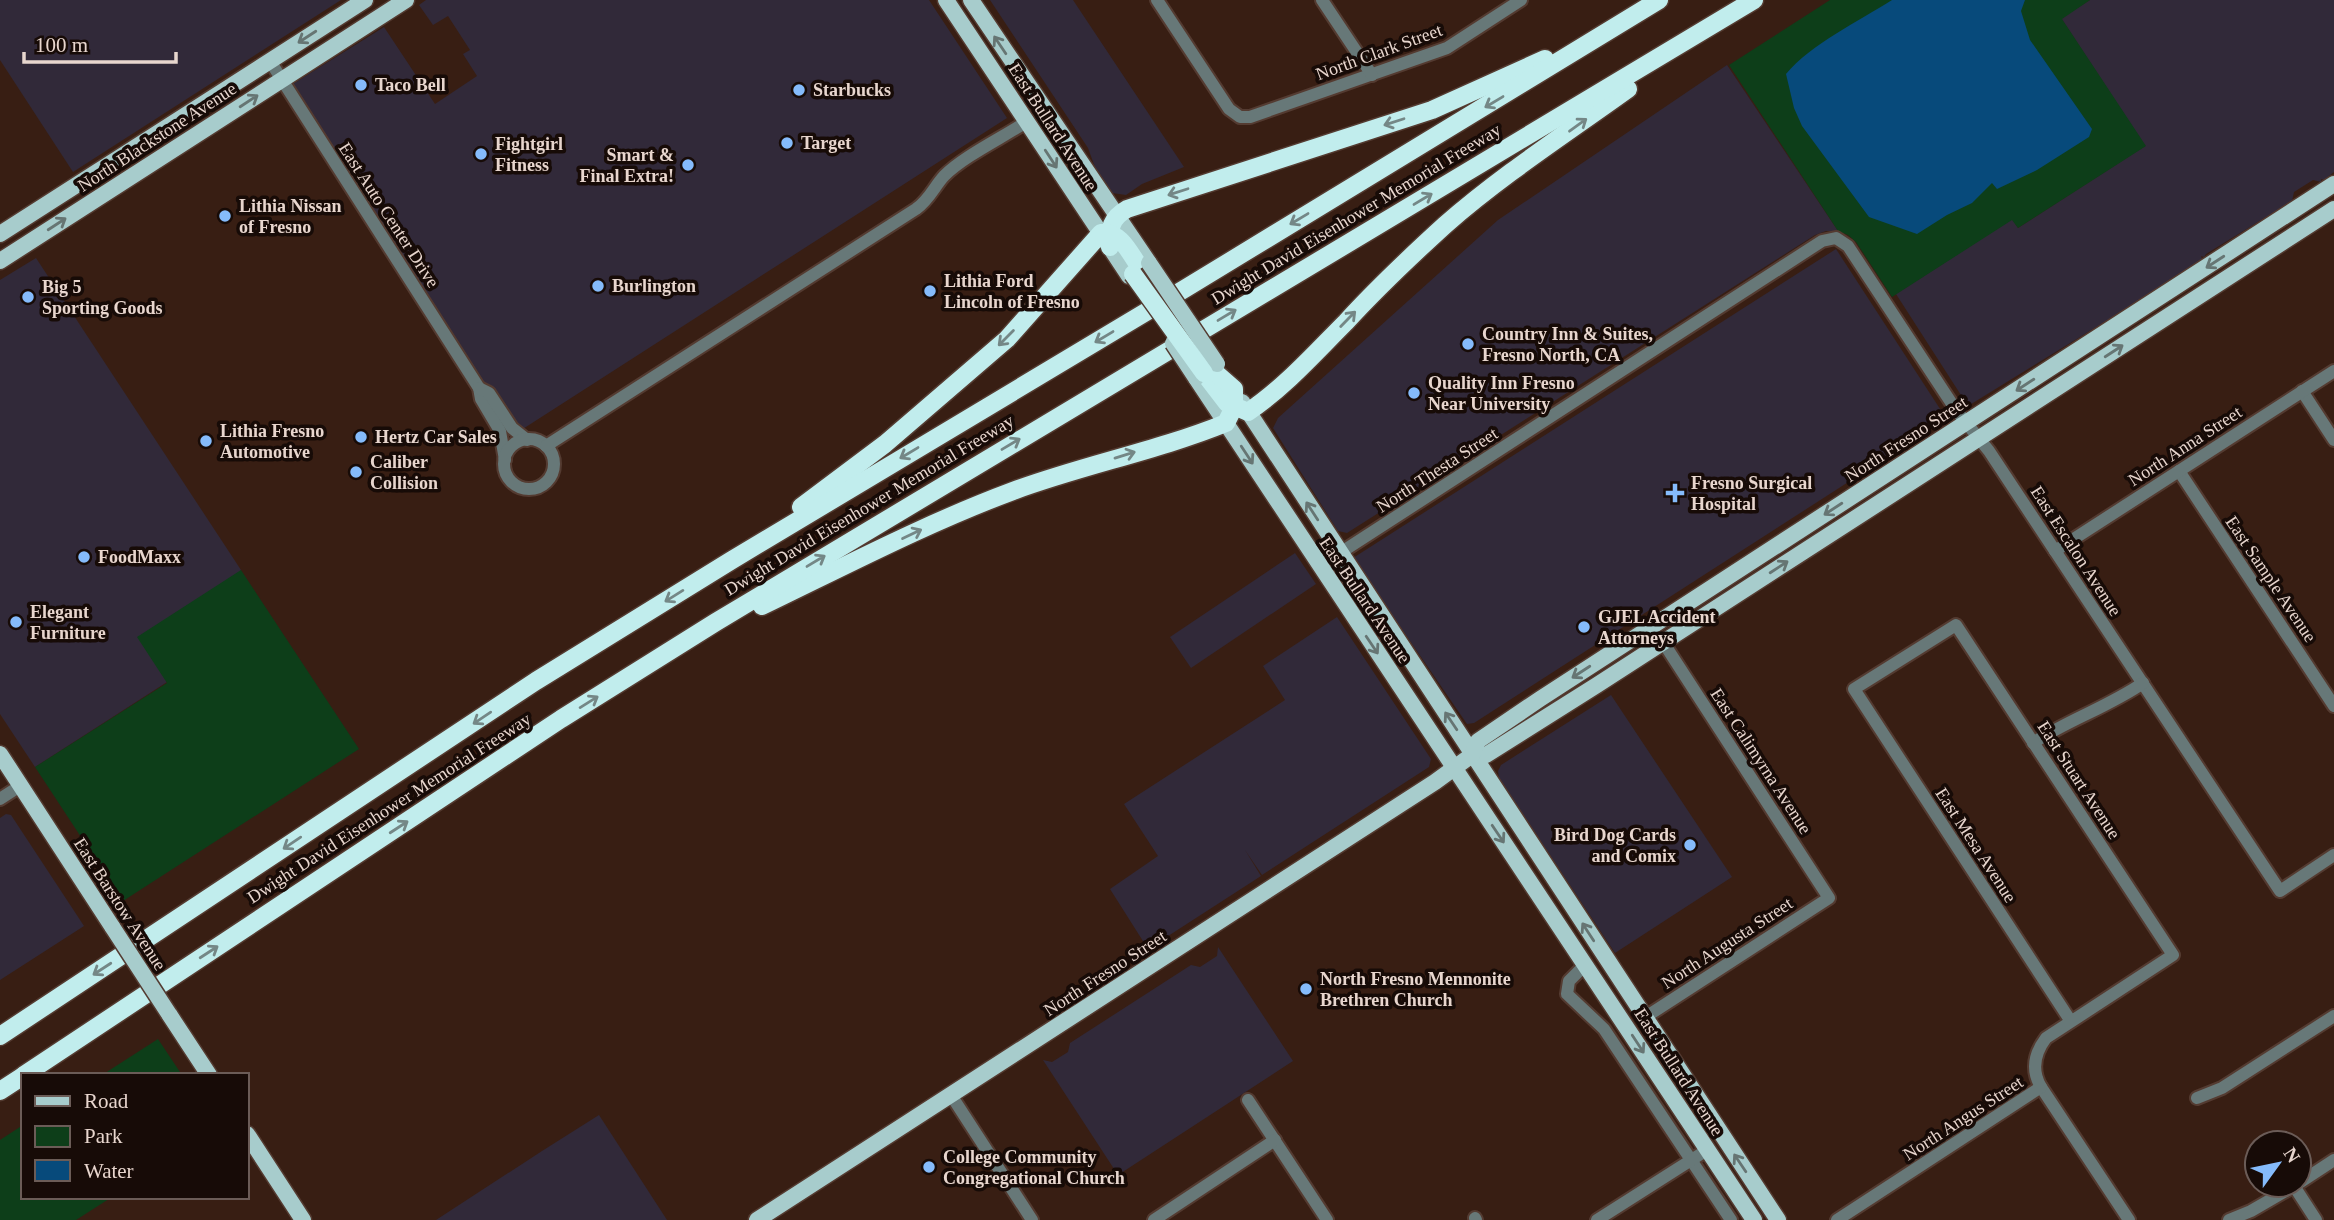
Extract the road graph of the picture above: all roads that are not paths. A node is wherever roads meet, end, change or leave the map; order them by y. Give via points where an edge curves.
1 (365, 0) edge
2 (406, 0) edge
3 (946, 0) edge
4 (971, 0) edge
5 (1157, 0) edge
6 (1322, 0) edge
7 (1659, 0) edge
8 (1754, 0) edge
9 (1512, 2) edge
10 (1728, 17) junction
11 (1615, 28) junction
12 (270, 61) junction
13 (1372, 75) junction
14 (282, 80) junction
15 (1026, 122) junction
16 (2334, 184) edge
17 (2314, 197) junction
18 (2334, 209) edge
19 (1116, 215) junction
20 (0, 234) edge
21 (1836, 238) joint
22 (1109, 243) junction
23 (0, 261) edge
24 (1138, 271) junction
25 (2224, 280) junction
26 (1207, 371) junction
27 (2334, 371) edge
28 (479, 388) junction
29 (2302, 391) junction
30 (1236, 408) junction
31 (1966, 423) junction
32 (1979, 438) junction
33 (527, 440) junction
34 (2334, 440) edge
35 (546, 446) junction
36 (505, 460) junction
37 (2179, 471) junction
38 (2055, 551) junction
39 (1340, 553) junction
40 (732, 559) junction
41 (1744, 567) junction
42 (716, 622) junction
43 (1663, 642) junction
44 (2143, 684) junction
45 (1854, 689) joint
46 (2334, 706) edge
47 (2033, 743) junction
48 (0, 754) edge
49 (1472, 755) junction
50 (1454, 768) junction
51 (20, 786) junction
52 (0, 799) edge
53 (2334, 855) edge
54 (1829, 898) joint
55 (2173, 955) joint
56 (1586, 965) junction
57 (2334, 1016) edge
58 (1644, 1018) junction
59 (2070, 1020) junction
60 (0, 1037) edge
61 (27, 1073) edge
62 (208, 1073) edge
63 (21, 1077) edge
64 (2041, 1087) junction
65 (0, 1091) edge
66 (951, 1095) junction
67 (2197, 1098) dead end
68 (1248, 1100) dead end
69 (248, 1136) edge
70 (1275, 1140) junction
71 (1707, 1150) junction
72 (1691, 1160) junction
73 (2334, 1160) edge
74 (2313, 1174) edge
75 (2269, 1199) edge
76 (2304, 1199) edge
77 (303, 1220) edge
78 (757, 1220) edge
79 (1032, 1220) edge
80 (1154, 1220) edge
81 (1327, 1220) edge
82 (1597, 1220) edge
83 (1731, 1220) edge
84 (1754, 1220) edge
85 (1778, 1220) edge
86 (1838, 1220) edge
87 (2129, 1220) edge
88 (2229, 1220) edge
89 (2316, 1220) edge

1 -> 12 main road, North Blackstone Avenue
2 - 14 main road, North Blackstone Avenue
3 - 15 main road, East Bullard Avenue
19 -> 4 main road, East Bullard Avenue
5 - 13 street, North Clark Street via 1229,109 1240,117
6 - 13 street
7 - 11 highway, Dwight David Eisenhower Memorial Freeway
8 - 10 highway, Dwight David Eisenhower Memorial Freeway
9 - 13 street, North Clark Street via 1447,48
30 -> 10 highway via 1263,402 1372,294 1501,180
42 -> 10 highway, Dwight David Eisenhower Memorial Freeway
11 -> 19 highway via 1432,110
11 -> 40 highway, Dwight David Eisenhower Memorial Freeway
12 - 14 street, East Auto Center Drive
12 - 20 main road, North Blackstone Avenue
23 -> 14 main road, North Blackstone Avenue
14 - 28 street, East Auto Center Drive
15 -> 22 main road, East Bullard Avenue
15 - 35 street via 952,169 916,209
16 - 17 main road, North Fresno Street
17 - 25 main road via 2303,219 2244,257
17 -> 31 main road, North Fresno Street
18 - 25 main road, North Fresno Street
19 - 22 highway
19 - 24 main road, East Bullard Avenue
21 - 31 street, East Escalon Avenue via 1848,246
21 - 39 street, North Thesta Street via 1822,241
22 - 24 highway
22 - 24 highway via 1120,239
22 -> 40 highway via 885,444
24 - 26 highway
32 -> 25 main road, North Fresno Street
26 - 30 highway
26 - 30 main road, East Bullard Avenue
27 - 29 street, North Anna Street
28 - 33 street, East Auto Center Drive via 489,393 512,428
28 - 36 street, East Auto Center Drive via 500,431
29 - 34 street
29 - 37 street, North Anna Street
39 -> 30 main road, East Bullard Avenue
42 -> 30 highway via 746,614 974,506
30 -> 50 main road, East Bullard Avenue
31 - 32 street, East Escalon Avenue
31 -> 41 main road, North Fresno Street
32 - 38 street, East Escalon Avenue
43 -> 32 main road, North Fresno Street
33 - 35 street
33 - 36 street via 514,445
35 - 36 street via 553,471 538,488 516,485 506,473
37 - 38 street, North Anna Street
37 - 46 street, East Sample Avenue
38 - 44 street, East Escalon Avenue
49 -> 39 main road, East Bullard Avenue
40 -> 60 highway, Dwight David Eisenhower Memorial Freeway via 536,681
41 - 43 main road via 1740,579 1664,632
41 -> 49 main road, North Fresno Street via 1478,741
61 -> 42 highway, Dwight David Eisenhower Memorial Freeway via 561,719
43 - 49 main road, North Fresno Street via 1486,755
43 - 54 street, East Calimyrna Avenue
44 - 47 street
44 - 53 street, East Escalon Avenue via 2280,891
45 - 47 street, East Stuart Avenue via 1956,625
45 - 59 street, East Mesa Avenue
47 - 55 street, East Stuart Avenue
48 - 51 main road, East Barstow Avenue
49 - 50 main road, North Fresno Street
58 -> 49 main road, East Bullard Avenue
50 -> 56 main road, East Bullard Avenue
50 - 66 main road, North Fresno Street
51 - 52 street
51 - 62 main road, East Barstow Avenue, bridge
54 - 58 street, North Augusta Street
55 - 59 street, North Angus Street
56 - 58 main road via 1599,969 1632,1017
56 -> 71 main road, East Bullard Avenue
56 - 72 street via 1569,981 1567,994 1604,1029
57 - 67 street via 2221,1088
85 -> 58 main road, East Bullard Avenue
59 - 64 street, North Angus Street via 2040,1045 2035,1073
63 - 65 highway, Dwight David Eisenhower Memorial Freeway
64 - 86 street, North Angus Street
64 - 87 street
66 - 78 main road, North Fresno Street
66 - 79 street
68 - 70 street
69 - 77 main road
70 - 80 street
70 - 81 street
71 - 72 street
71 - 84 main road, East Bullard Avenue
72 - 82 street
72 - 83 street
73 - 74 street
75 - 88 street
76 - 89 street

